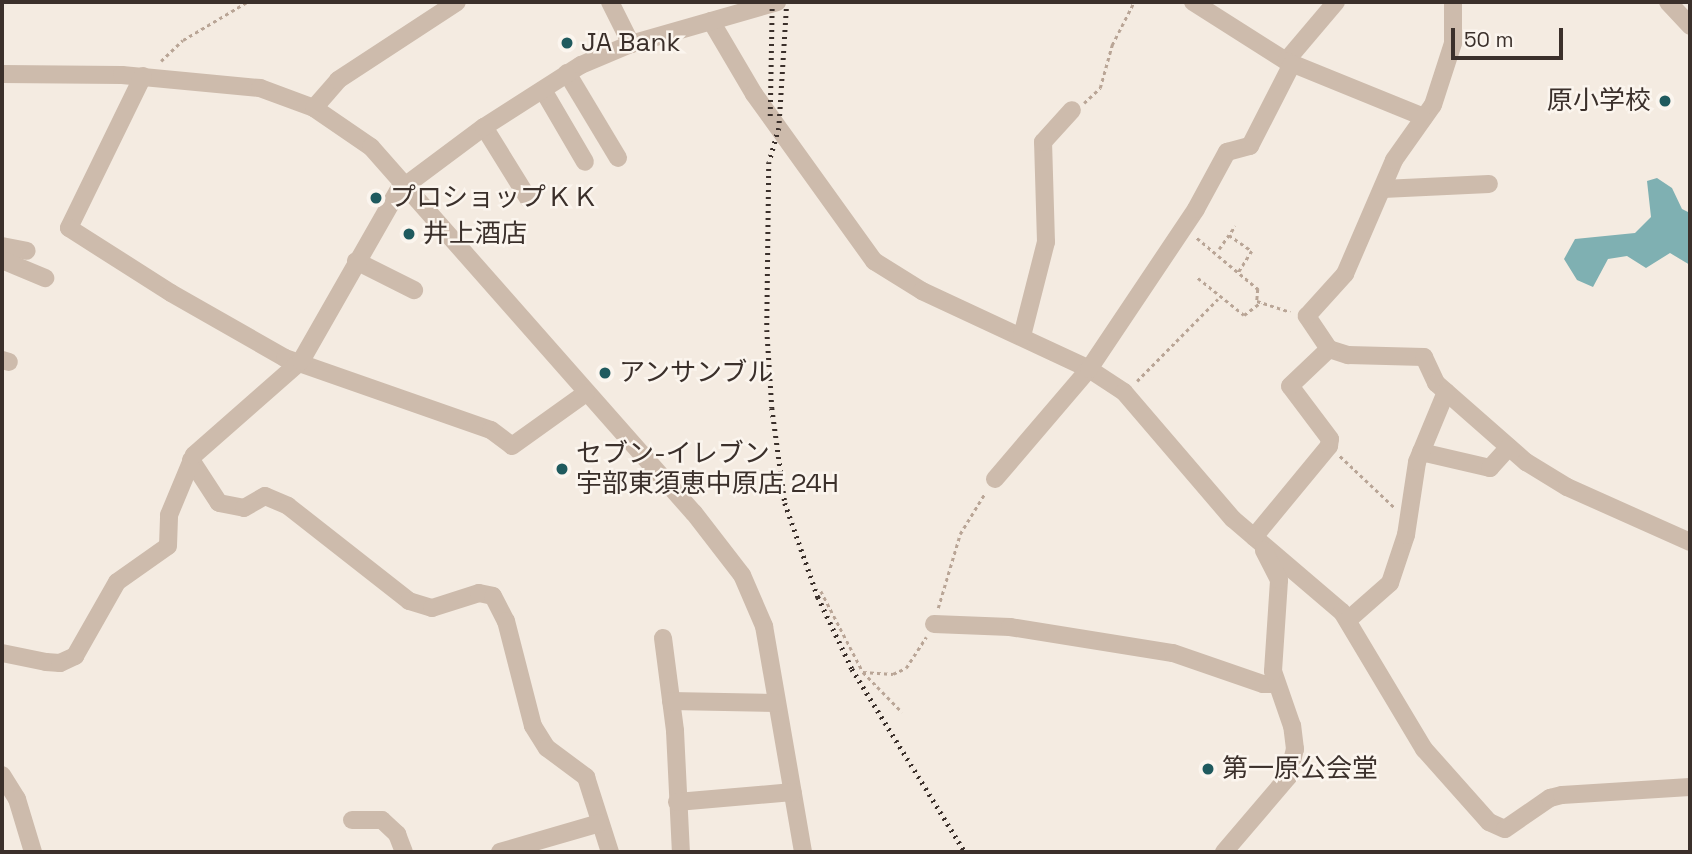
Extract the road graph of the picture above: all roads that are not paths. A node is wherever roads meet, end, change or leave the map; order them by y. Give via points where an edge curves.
1 (610, 2) edge
2 (777, 2) edge
3 (1193, 2) edge
4 (1336, 2) edge
5 (1453, 2) edge
6 (1668, 2) edge
7 (449, 4) edge
8 (751, 6) edge
9 (711, 21) junction
10 (1690, 26) edge
11 (631, 44) junction
12 (1289, 63) junction
13 (2, 74) edge
14 (567, 74) junction
15 (148, 77) junction
16 (543, 90) junction
17 (314, 108) junction
18 (1072, 110) road end
19 (1424, 117) junction
20 (484, 127) junction
21 (618, 158) dead end
22 (585, 162) dead end
23 (407, 184) junction
24 (1489, 184) dead end
25 (1383, 189) junction
26 (528, 198) dead end
27 (2, 246) edge
28 (27, 251) dead end
29 (2, 260) edge
30 (356, 261) junction
31 (45, 278) dead end
32 (414, 290) dead end
33 (1022, 337) junction
34 (1329, 349) junction
35 (301, 360) junction
36 (1089, 369) junction
37 (1446, 392) junction
38 (586, 393) junction
39 (1508, 447) junction
40 (1421, 452) junction
41 (191, 460) junction
42 (995, 479) road end
43 (1254, 537) junction
44 (1690, 542) edge
45 (1348, 620) junction
46 (934, 624) road end
47 (663, 638) dead end
48 (2, 653) edge
49 (1275, 684) junction
50 (671, 701) junction
51 (776, 703) junction
52 (2, 775) edge
53 (1690, 787) edge
54 (793, 792) junction
55 (677, 802) junction
56 (352, 820) dead end
57 (600, 823) junction
58 (33, 852) edge
59 (404, 852) edge
60 (500, 852) edge
61 (610, 852) edge
62 (681, 852) edge
63 (803, 852) edge
64 (1224, 852) edge

1 - 11 street
2 - 8 street
3 - 12 street
4 - 12 street
5 - 19 street via 1453,43 1433,105
6 - 10 street
7 - 17 street via 338,80
8 - 9 street
9 - 11 street
9 - 33 street via 754,94 874,261 922,291
11 - 14 street
12 - 19 street
12 - 36 street via 1250,146 1227,152 1183,229
13 - 15 street
14 - 16 street
14 - 21 street
15 - 17 street via 261,88
15 - 35 street via 69,228 264,347
16 - 20 street
16 - 22 street
17 - 23 street via 372,147
18 - 33 street via 1043,142 1046,242
19 - 25 street via 1394,160
20 - 23 street
20 - 26 street
23 - 30 street via 398,191
23 - 38 street
24 - 25 street
25 - 34 street via 1345,274 1307,316
27 - 28 street
29 - 31 street
30 - 32 street
30 - 35 street
33 - 36 street
34 - 37 street via 1348,355 1424,356 1436,383
34 - 43 street via 1290,386 1330,439 1329,446
35 - 38 street via 346,383 491,430 512,446
35 - 41 street
36 - 42 street
36 - 43 street via 1124,392 1192,475
37 - 39 street
37 - 40 street
38 - 51 street via 703,523 742,575 764,626
39 - 40 street via 1490,468
39 - 44 street via 1567,487
40 - 45 street via 1390,583
41 - 48 street via 169,514 168,546 117,582 75,656 60,663
41 - 57 street via 219,503 244,508 265,496 288,506 410,601 432,608 479,593 493,596 506,621 533,726 547,748 586,777
43 - 45 street
43 - 49 street via 1279,580 1270,654
45 - 53 street via 1424,749 1496,827 1505,829 1550,797
46 - 49 street via 1010,627 1173,653
47 - 50 street
49 - 64 street via 1292,726 1295,749 1288,777
50 - 51 street
50 - 55 street
51 - 54 street
52 - 58 street via 17,799
54 - 55 street
54 - 63 street
55 - 62 street
56 - 59 street via 382,820 397,834
57 - 60 street
57 - 61 street

